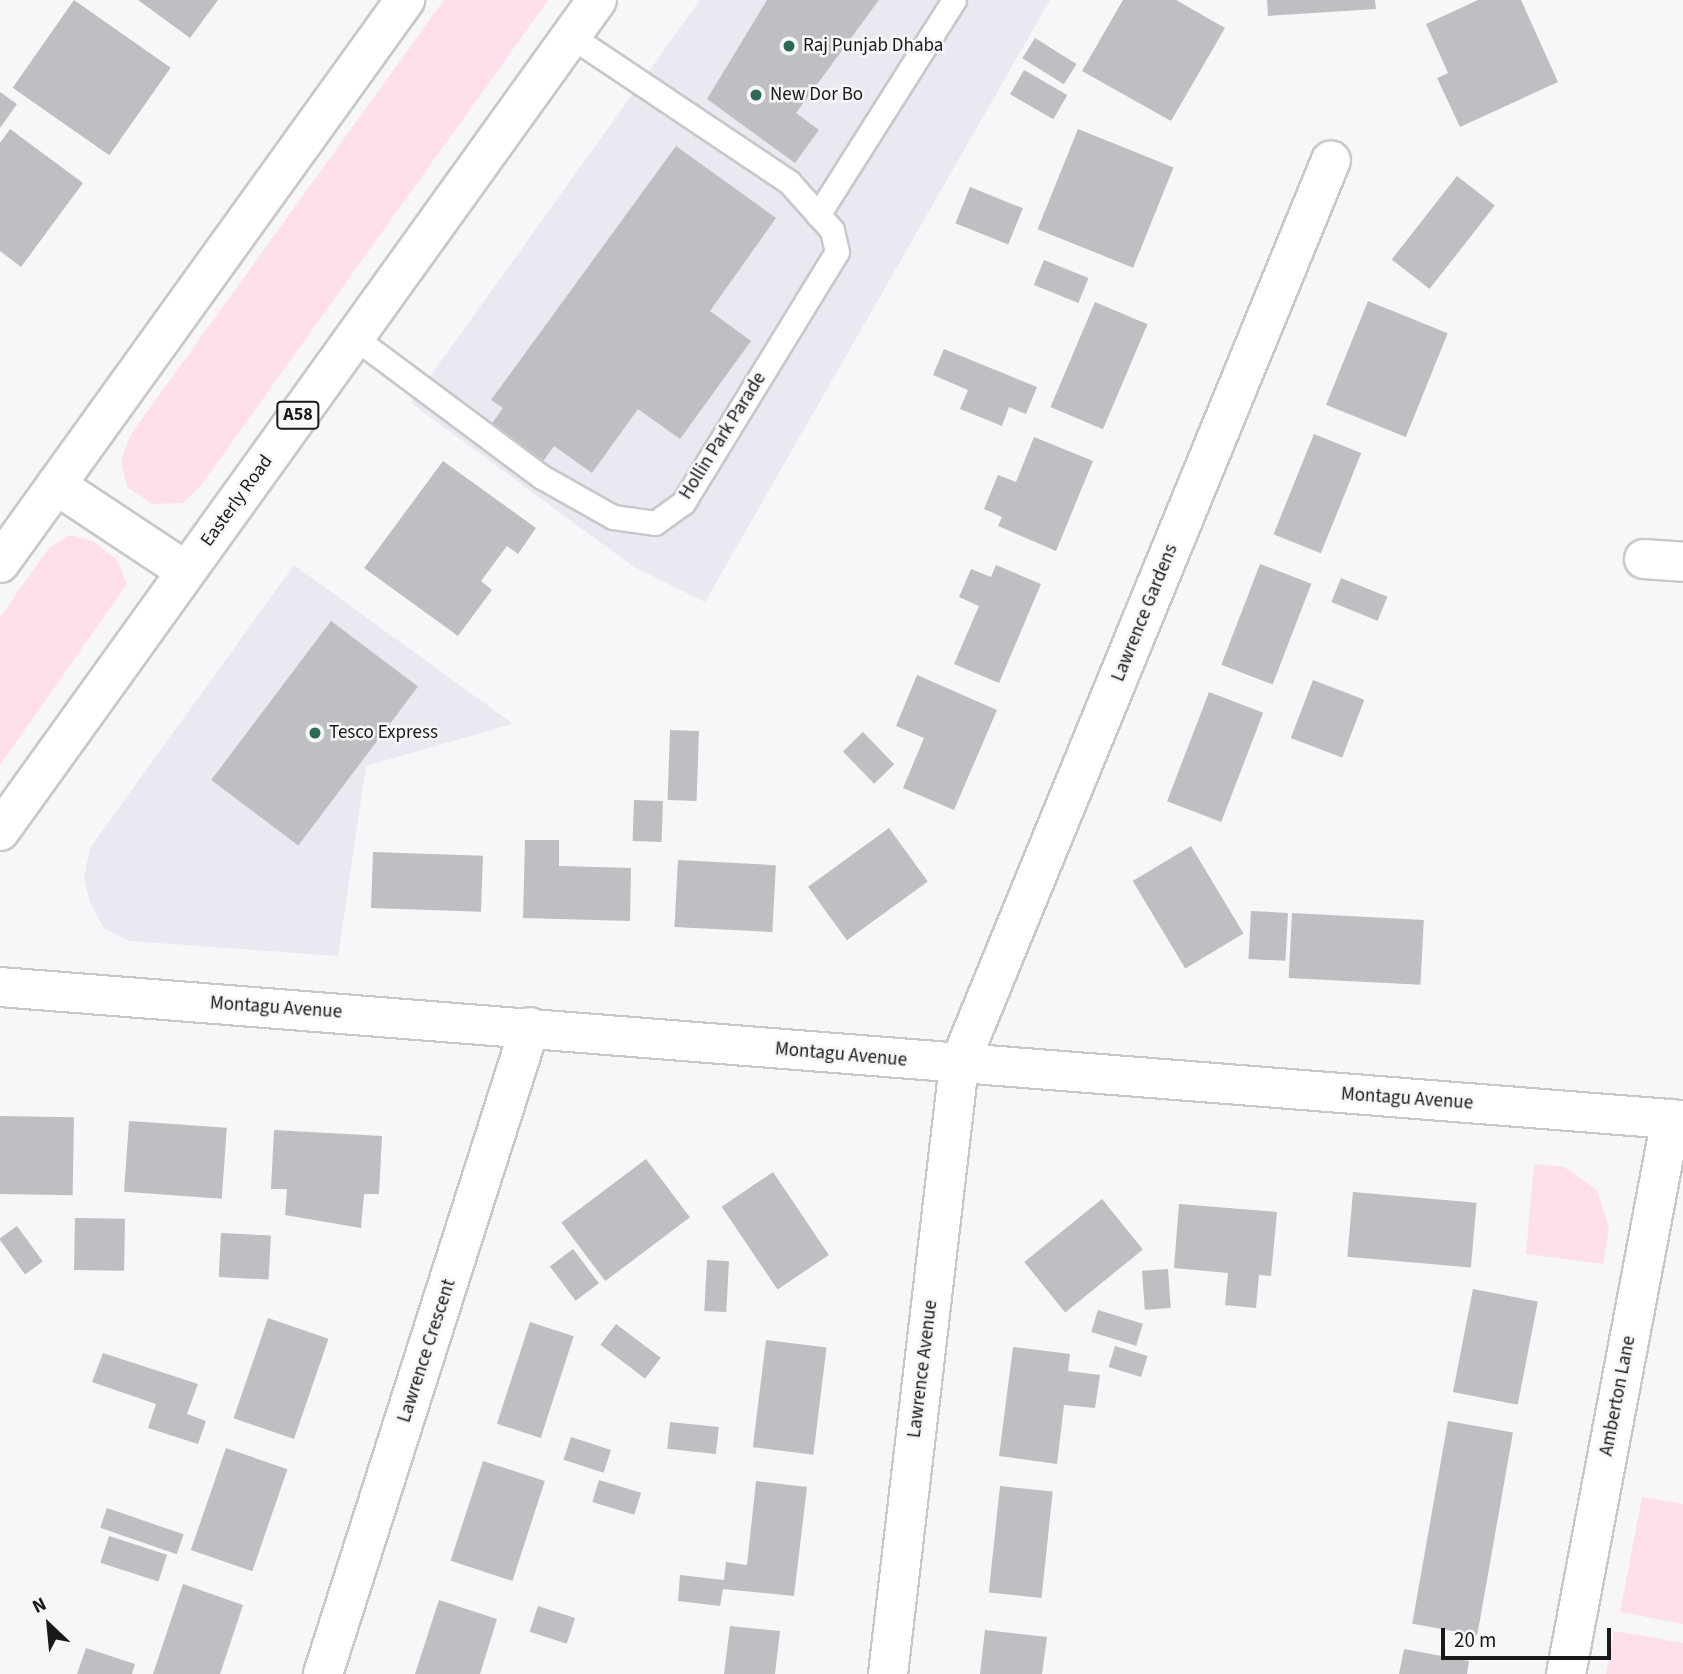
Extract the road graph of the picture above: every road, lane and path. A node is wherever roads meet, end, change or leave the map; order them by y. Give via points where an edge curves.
1 (405, 0) edge
2 (597, 0) edge
3 (954, 0) edge
4 (571, 36) junction
5 (1331, 160) dead end
6 (818, 215) junction
7 (354, 338) junction
8 (57, 485) junction
9 (1644, 559) dead end
10 (1683, 562) edge
11 (0, 563) edge
12 (186, 571) junction
13 (0, 831) edge
14 (0, 987) edge
15 (530, 1027) junction
16 (959, 1065) junction
17 (1677, 1119) edge
18 (323, 1674) edge
19 (887, 1674) edge
20 (1566, 1674) edge

1 - 8 street
2 - 4 street, Easterly Road / A58
3 - 6 lane
4 - 6 lane, Hollin Park Parade via 789,183
4 - 7 street, Easterly Road / A58
5 - 16 street, Lawrence Gardens
6 - 7 lane, Hollin Park Parade via 832,230 838,251 683,503 655,523 613,517 541,477
7 - 12 street, Easterly Road / A58
8 - 11 street
8 - 12 street
9 - 10 street
12 - 13 street, Easterly Road / A58
14 - 15 street, Montagu Avenue
15 - 16 street, Montagu Avenue
15 - 18 street, Lawrence Crescent
16 - 17 street, Montagu Avenue
16 - 19 street, Lawrence Avenue
17 - 20 street, Amberton Lane

